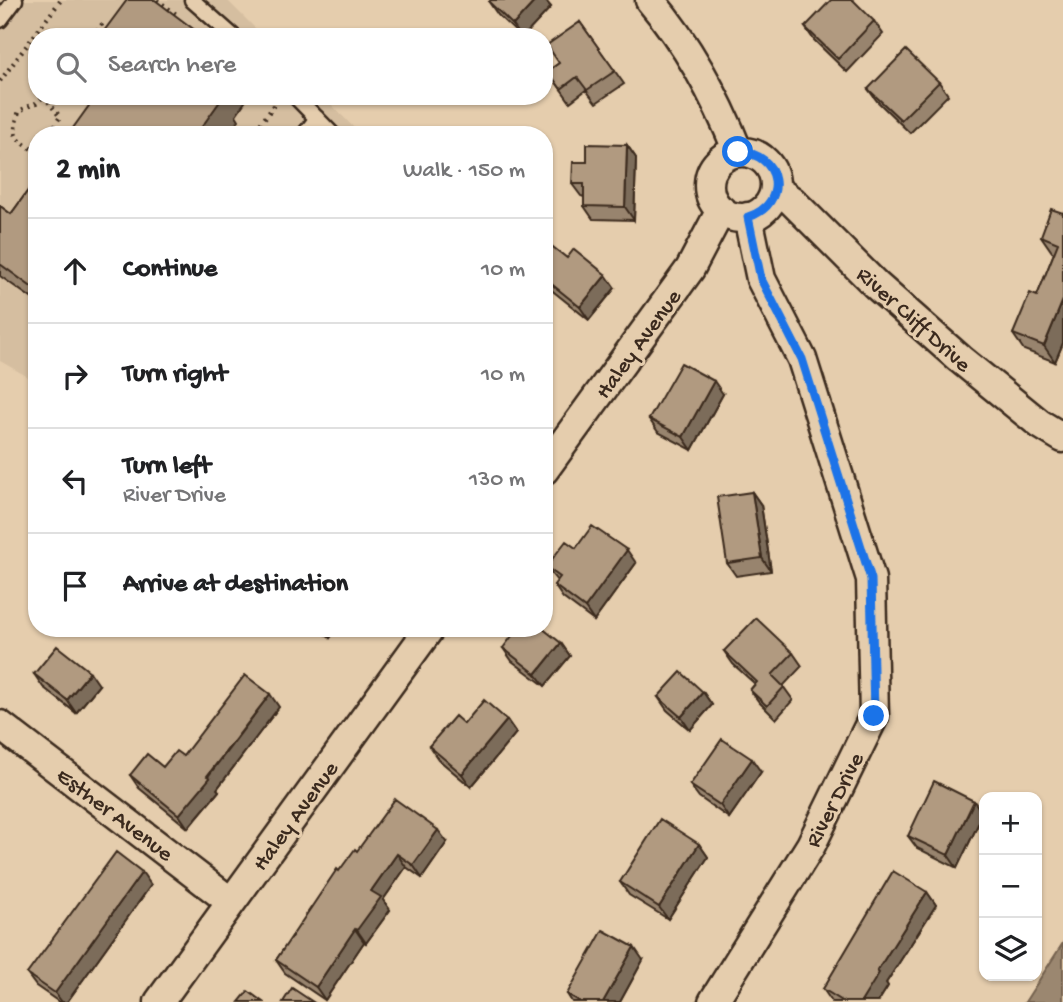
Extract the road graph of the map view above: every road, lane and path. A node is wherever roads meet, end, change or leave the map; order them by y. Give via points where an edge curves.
1 (15, 0) edge
2 (61, 0) edge
3 (192, 0) edge
4 (650, 0) edge
5 (0, 20) edge
6 (103, 23) dead end
7 (40, 28) edge
8 (99, 28) edge
9 (224, 28) edge
10 (28, 44) edge
11 (0, 81) edge
12 (32, 105) edge
13 (51, 105) edge
14 (275, 105) edge
15 (304, 105) edge
16 (317, 117) junction
17 (54, 126) edge
18 (259, 126) edge
19 (310, 126) edge
20 (325, 126) edge
21 (28, 146) edge
22 (738, 152) junction
23 (775, 189) junction
24 (735, 214) junction
25 (1063, 438) edge
26 (553, 458) edge
27 (423, 637) edge
28 (0, 725) edge
29 (231, 902) junction
30 (159, 1002) edge
31 (713, 1002) edge

1 - 5 lane
2 - 7 path
3 - 9 lane
4 - 22 street via 706,79
6 - 8 path
10 - 11 path
12 - 21 path via 19,111 14,131
13 - 17 path via 60,117
14 - 18 path
15 - 16 lane
16 - 19 lane
16 - 20 lane
22 - 23 street via 764,160 774,175
22 - 24 street via 722,158 710,176 712,197
23 - 24 street via 761,212
23 - 25 street, River Cliff Drive via 960,359
24 - 26 street, Haley Avenue
24 - 31 street, River Drive via 761,279 802,359 871,579 874,716 811,845
27 - 29 street, Haley Avenue
28 - 29 street, Esther Avenue
29 - 30 street, Haley Avenue

